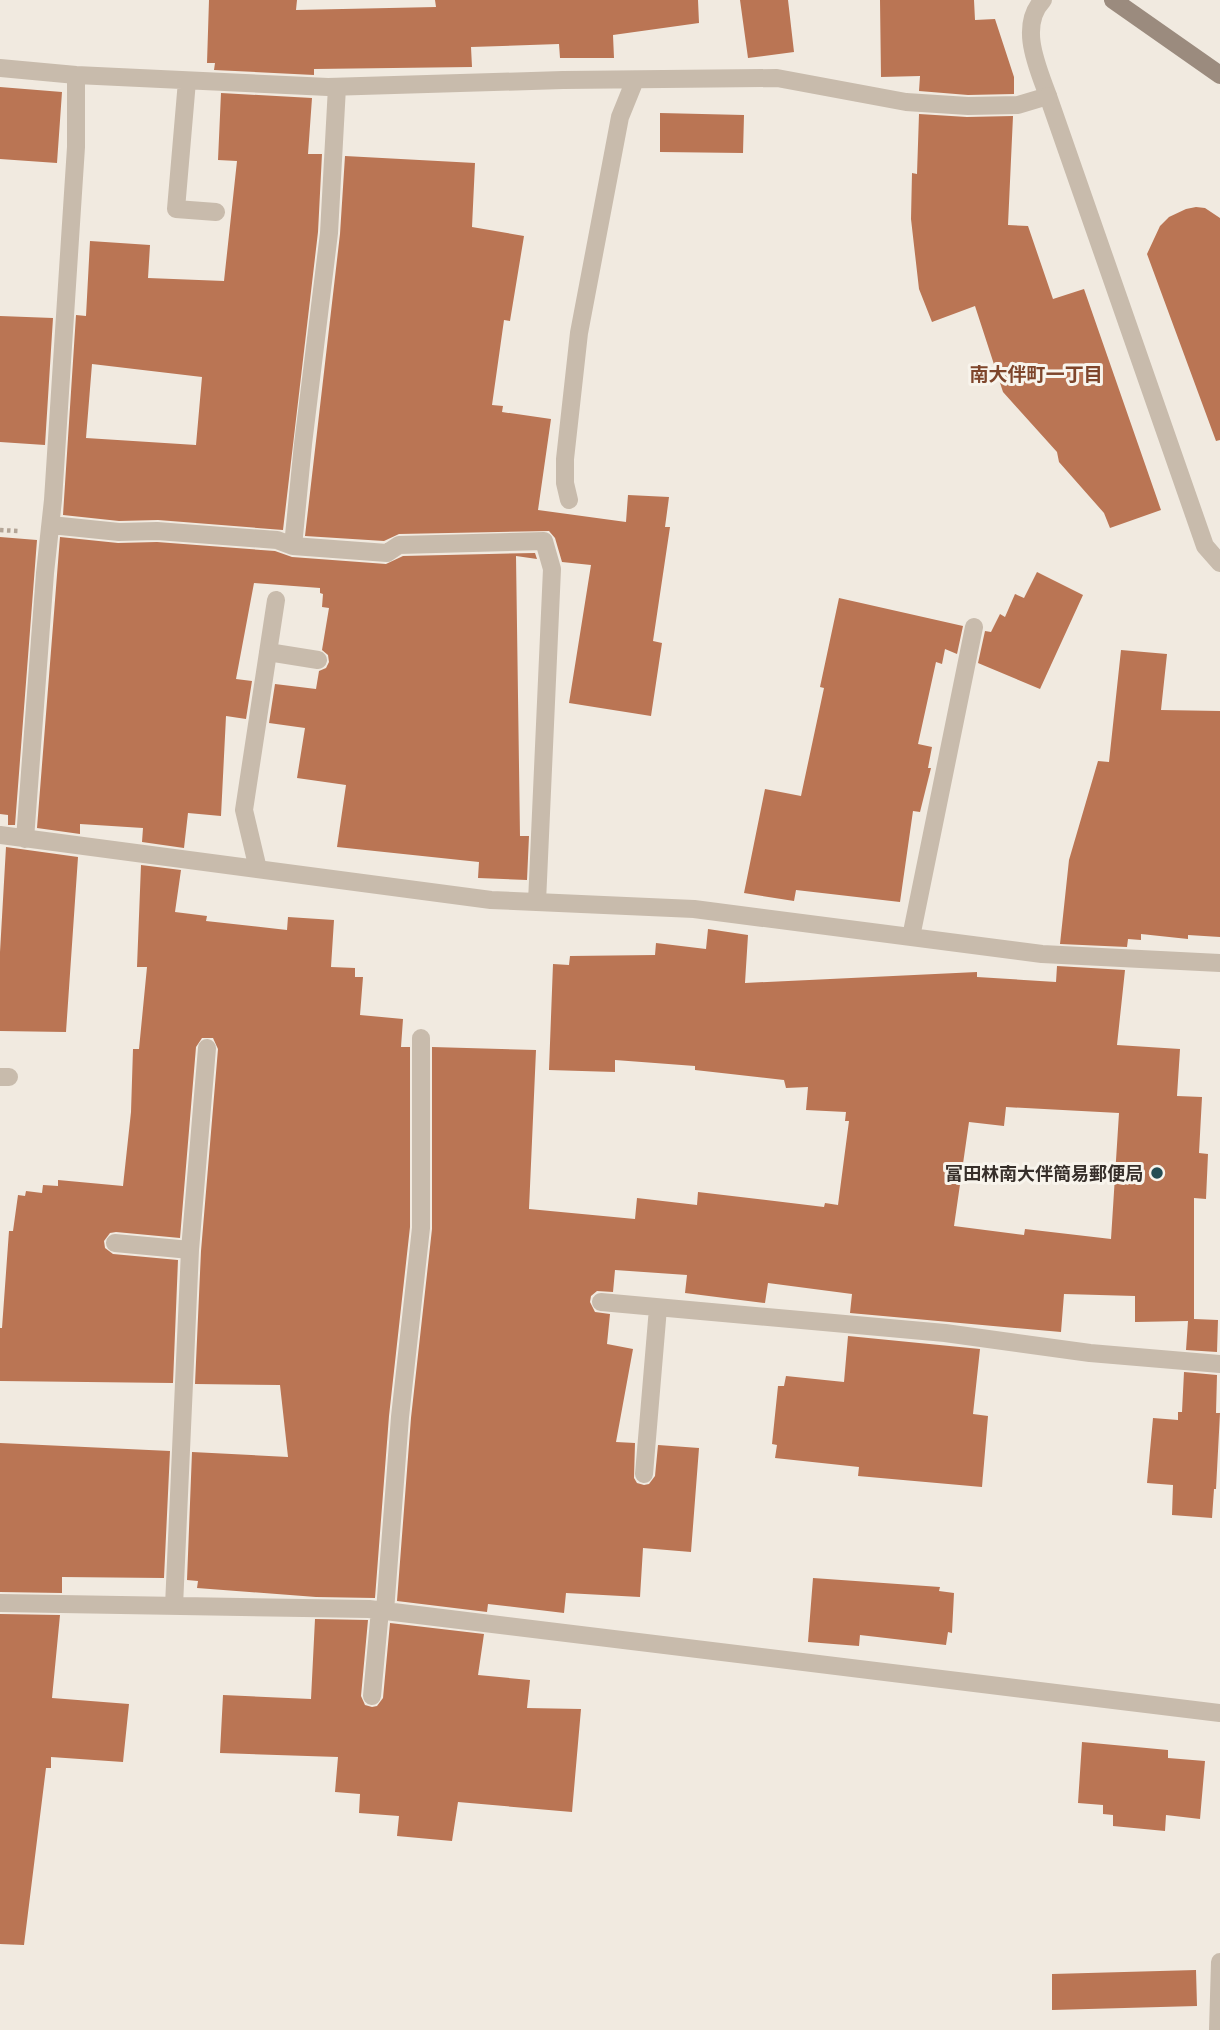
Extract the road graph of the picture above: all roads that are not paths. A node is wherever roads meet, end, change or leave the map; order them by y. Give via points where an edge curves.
1 (1043, 0) edge
2 (1112, 0) edge
3 (0, 68) edge
4 (76, 75) junction
5 (1220, 75) edge
6 (187, 80) junction
7 (635, 80) junction
8 (337, 87) junction
9 (1048, 96) junction
10 (216, 212) dead end
11 (569, 500) dead end
12 (51, 525) junction
13 (293, 546) junction
14 (1220, 564) edge
15 (276, 600) dead end
16 (974, 627) dead end
17 (268, 652) junction
18 (318, 660) dead end
19 (0, 835) edge
20 (25, 839) junction
21 (258, 869) junction
22 (537, 902) junction
23 (911, 937) junction
24 (1220, 963) edge
25 (421, 1038) dead end
26 (207, 1048) dead end
27 (114, 1243) dead end
28 (190, 1250) junction
29 (601, 1302) dead end
30 (658, 1308) junction
31 (1220, 1364) edge
32 (644, 1474) dead end
33 (0, 1603) edge
34 (174, 1606) junction
35 (383, 1610) junction
36 (372, 1696) dead end
37 (1220, 1713) edge
38 (1220, 1962) edge
39 (1218, 2030) edge

1 - 9 street via 1030,26
2 - 5 main road
3 - 4 street
4 - 6 street
4 - 12 street via 76,147
6 - 8 street
6 - 10 street via 176,209
7 - 8 street
7 - 9 street via 777,78 906,102 968,106 1018,105
7 - 11 street via 620,117 579,333 565,459
8 - 13 street via 329,233
9 - 14 street via 1205,546
12 - 13 street via 277,540
12 - 20 street
13 - 22 street via 387,553 399,545 544,541 552,569
15 - 17 street
16 - 23 street
17 - 18 street
17 - 21 street via 244,810
19 - 20 street
20 - 21 street
21 - 22 street
22 - 23 street via 694,909
23 - 24 street via 1042,954
25 - 35 street via 421,1228
26 - 28 street
27 - 28 street
28 - 34 street
29 - 30 street
30 - 31 street via 945,1333 1090,1353
30 - 32 street
33 - 34 street
34 - 35 street
35 - 36 street
35 - 37 street
38 - 39 street

